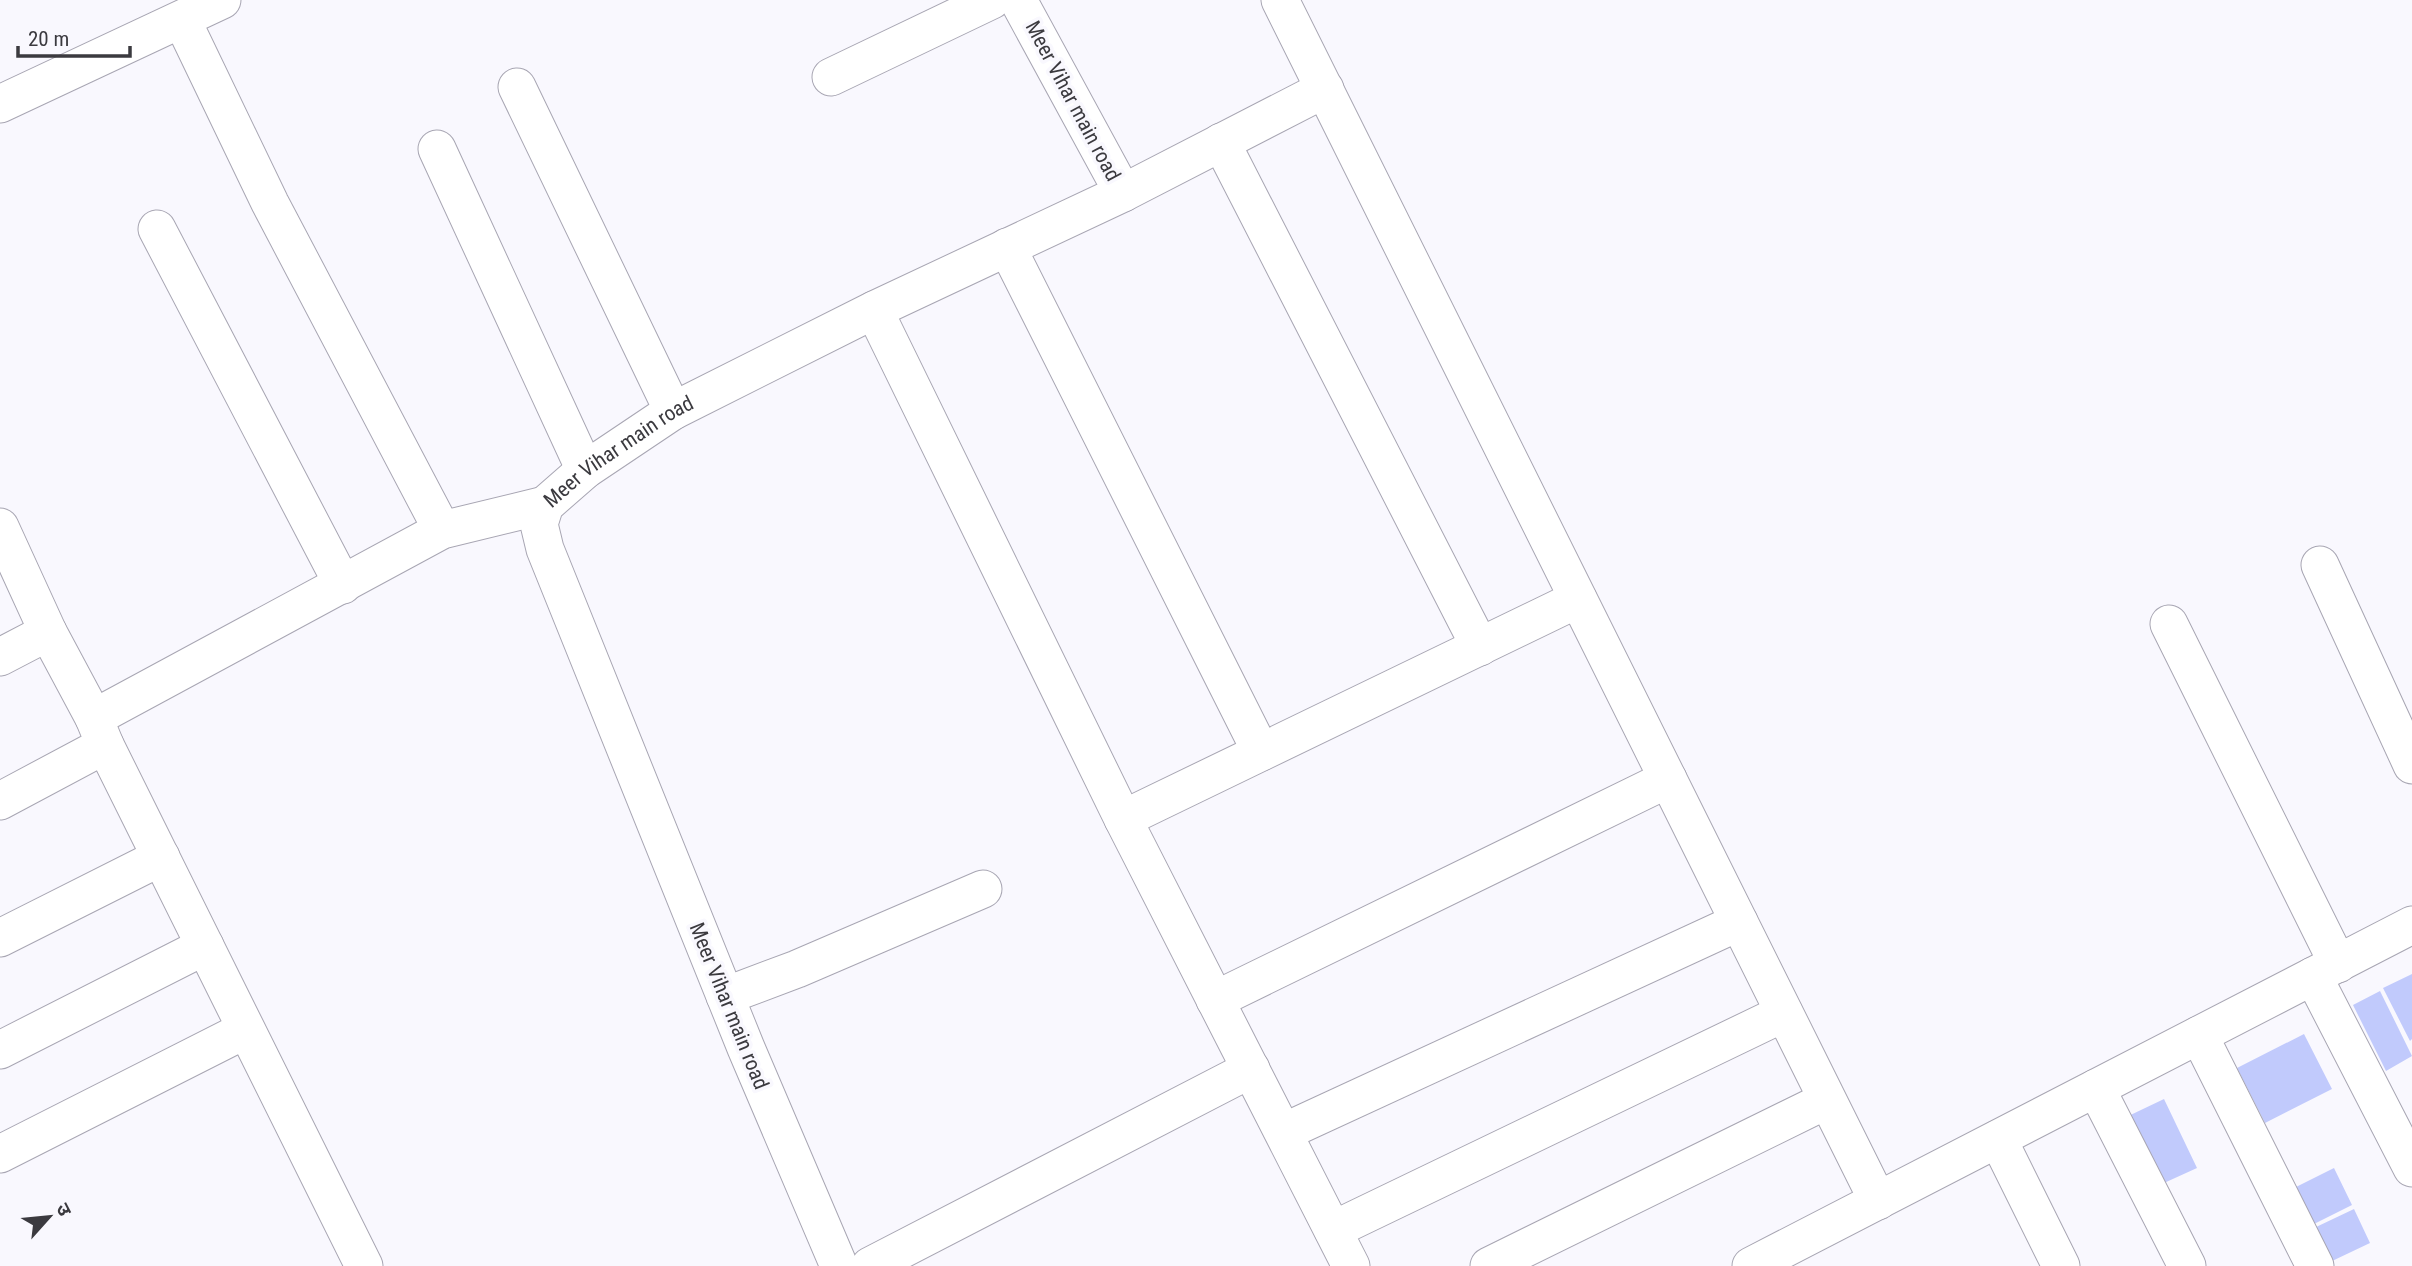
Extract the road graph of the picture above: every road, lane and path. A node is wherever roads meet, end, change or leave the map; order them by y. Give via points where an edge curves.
1 (222, 0) edge
2 (992, 0) edge
3 (1018, 0) edge
4 (1280, 0) edge
5 (182, 20) junction
6 (831, 77) dead end
7 (517, 86) dead end
8 (1325, 89) junction
9 (0, 104) edge
10 (1221, 142) junction
11 (437, 149) dead end
12 (1122, 193) junction
13 (157, 229) dead end
14 (1007, 247) junction
15 (874, 310) junction
16 (673, 411) junction
17 (585, 470) junction
18 (545, 505) junction
19 (0, 527) edge
20 (442, 530) junction
21 (2320, 565) dead end
22 (343, 585) junction
23 (1578, 599) junction
24 (2169, 624) dead end
25 (48, 632) junction
26 (1480, 647) junction
27 (0, 657) edge
28 (99, 731) junction
29 (1261, 752) junction
30 (2412, 765) edge
31 (1668, 779) junction
32 (0, 801) edge
33 (1123, 819) junction
34 (161, 857) junction
35 (983, 889) dead end
36 (1739, 922) junction
37 (2412, 925) edge
38 (0, 938) edge
39 (205, 946) junction
40 (2326, 970) junction
41 (725, 996) junction
42 (1215, 1000) junction
43 (1784, 1013) junction
44 (245, 1030) junction
45 (2199, 1035) junction
46 (0, 1050) edge
47 (1251, 1069) junction
48 (2096, 1088) junction
49 (1827, 1100) junction
50 (1284, 1132) junction
51 (1998, 1139) junction
52 (0, 1154) edge
53 (2412, 1168) edge
54 (1878, 1201) junction
55 (1333, 1230) junction
56 (364, 1266) edge
57 (839, 1266) edge
58 (870, 1266) edge
59 (1351, 1266) edge
60 (1489, 1266) edge
61 (1751, 1266) edge
62 (2061, 1266) edge
63 (2187, 1266) edge
64 (2315, 1266) edge

1 - 5 street
2 - 6 street
3 - 12 street, Meer Vihar main road
4 - 8 street
5 - 9 street
5 - 20 street via 270,204
7 - 16 street
8 - 10 street
8 - 23 street
10 - 12 street
10 - 26 street
11 - 17 street
12 - 14 street, Meer Vihar main road
13 - 22 street
14 - 15 street, Meer Vihar main road
14 - 29 street
15 - 16 street, Meer Vihar main road
15 - 33 street
16 - 17 street, Meer Vihar main road
17 - 18 street, Meer Vihar main road
18 - 20 street
18 - 41 street, Meer Vihar main road via 539,524 545,549
19 - 25 street
20 - 22 street
21 - 30 street
22 - 28 street
23 - 26 street
23 - 31 street
24 - 40 street
25 - 27 street
25 - 28 street
26 - 29 street
28 - 32 street
28 - 34 street
29 - 33 street
31 - 36 street
31 - 42 street
33 - 42 street
34 - 38 street
34 - 39 street
35 - 41 street
36 - 43 street
36 - 50 street
37 - 40 street
39 - 44 street
39 - 46 street
40 - 45 street
40 - 53 street
41 - 57 street, Meer Vihar main road
42 - 47 street
43 - 49 street
43 - 55 street
44 - 52 street
44 - 56 street
45 - 48 street
45 - 64 street
47 - 50 street
47 - 58 street
48 - 51 street
48 - 63 street
49 - 54 street
49 - 60 street
50 - 55 street
51 - 54 street
51 - 62 street
54 - 61 street
55 - 59 street

